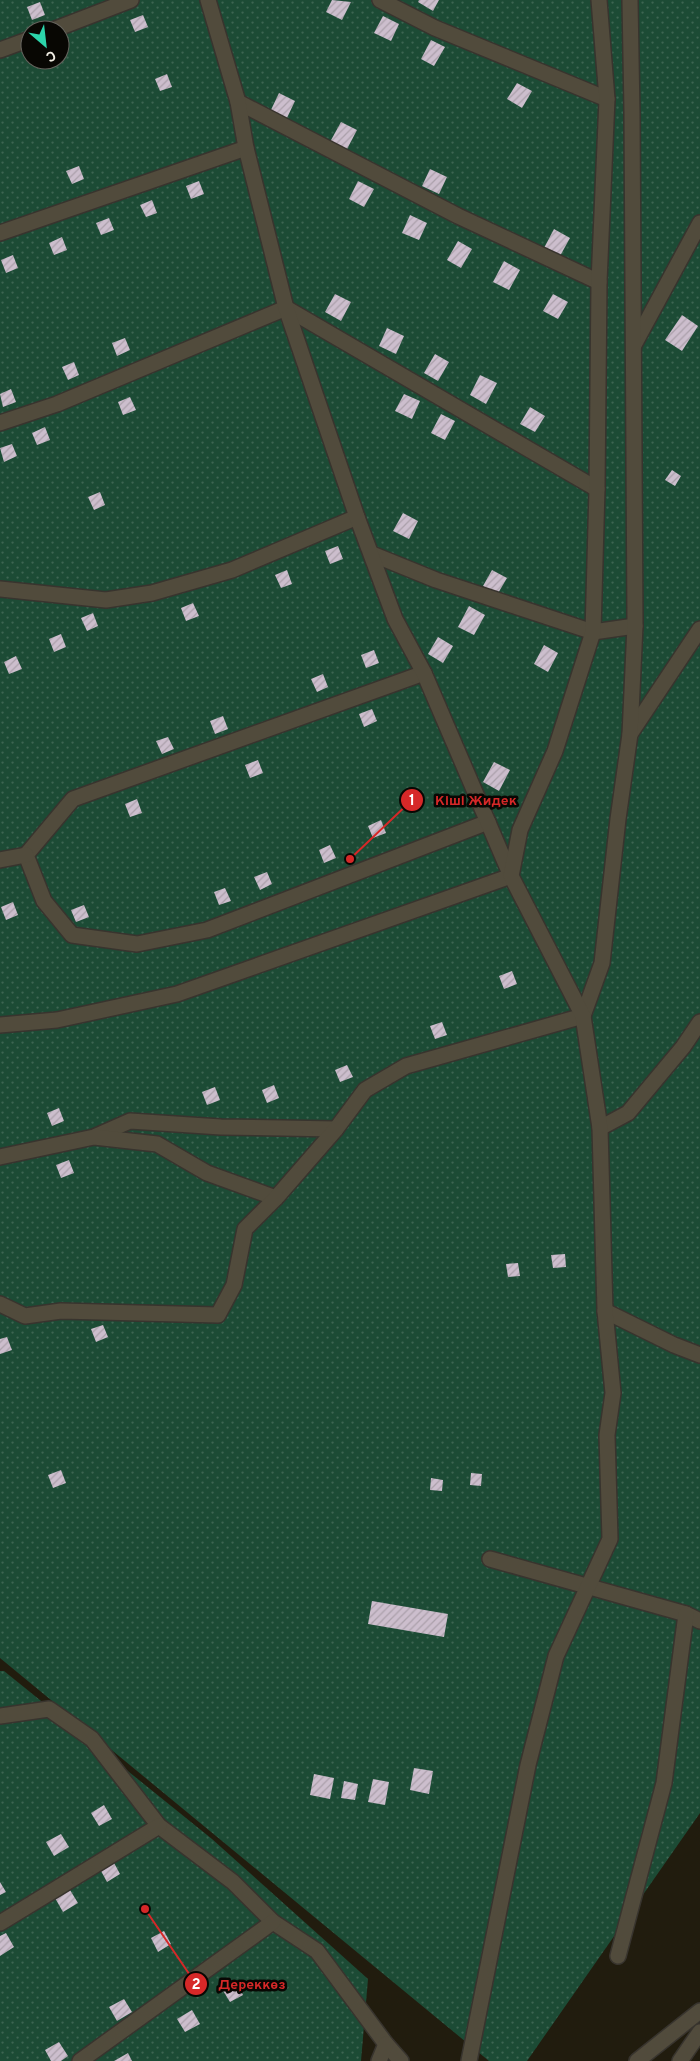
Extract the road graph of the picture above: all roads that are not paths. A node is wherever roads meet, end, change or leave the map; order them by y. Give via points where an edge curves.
1 (131, 0) edge
2 (208, 0) edge
3 (380, 0) edge
4 (599, 0) edge
5 (630, 0) edge
6 (70, 23) edge
7 (20, 43) edge
8 (0, 50) edge
9 (606, 100) junction
10 (238, 102) junction
11 (246, 148) junction
12 (700, 223) edge
13 (0, 233) edge
14 (599, 282) junction
15 (286, 308) junction
16 (633, 348) junction
17 (0, 423) edge
18 (597, 489) junction
19 (356, 517) junction
20 (372, 554) junction
21 (0, 588) edge
22 (635, 626) junction
23 (700, 629) edge
24 (594, 632) junction
25 (424, 673) junction
26 (630, 734) junction
27 (488, 822) junction
28 (26, 855) junction
29 (0, 860) edge
30 (511, 876) junction
31 (583, 1016) junction
32 (700, 1022) edge
33 (0, 1025) edge
34 (600, 1128) junction
35 (336, 1129) junction
36 (94, 1137) junction
37 (0, 1156) edge
38 (276, 1198) junction
39 (0, 1304) edge
40 (605, 1311) junction
41 (700, 1355) edge
42 (490, 1559) dead end
43 (586, 1587) junction
44 (686, 1614) junction
45 (700, 1621) edge
46 (0, 1716) edge
47 (159, 1826) junction
48 (273, 1922) junction
49 (0, 1923) edge
50 (618, 1956) dead end
51 (700, 2011) edge
52 (700, 2032) edge
53 (386, 2044) junction
54 (80, 2061) edge
55 (379, 2061) edge
56 (401, 2061) edge
57 (469, 2061) edge
58 (637, 2061) edge
59 (680, 2061) edge

1 - 6 street
2 - 10 street
3 - 9 street via 435,28
4 - 9 street
5 - 16 street
7 - 8 street
9 - 14 street
10 - 11 street
10 - 14 street via 458,216
11 - 13 street
11 - 15 street
12 - 16 street
14 - 18 street
15 - 17 street via 57,404
15 - 18 street
15 - 19 street
16 - 22 street
18 - 24 street
19 - 20 street
19 - 21 street via 232,570 152,593 106,600
20 - 24 street via 436,580
20 - 25 street via 395,619
22 - 24 street
22 - 26 street
23 - 26 street
24 - 30 street via 555,751 520,830
25 - 27 street
25 - 28 street via 73,800
26 - 31 street via 602,963
27 - 28 street via 207,930 137,944 72,935 44,901
27 - 30 street
28 - 29 street
30 - 31 street
30 - 33 street via 177,994 57,1020
31 - 34 street
31 - 35 street via 406,1066 366,1090
32 - 34 street via 628,1113
34 - 40 street
35 - 36 street via 130,1121
35 - 38 street
36 - 37 street
36 - 38 street via 157,1144 207,1172
38 - 39 street via 244,1229 234,1285 218,1315 61,1311 25,1316
40 - 41 street
40 - 43 street via 613,1393 608,1435 610,1539
42 - 43 street
43 - 44 street
43 - 57 street via 556,1656 528,1764
44 - 45 street
44 - 50 street via 664,1783
46 - 47 street via 49,1710 92,1739
47 - 48 street via 232,1882
47 - 49 street
48 - 53 street via 317,1951
48 - 54 street
51 - 58 street
52 - 59 street
53 - 55 street
53 - 56 street

